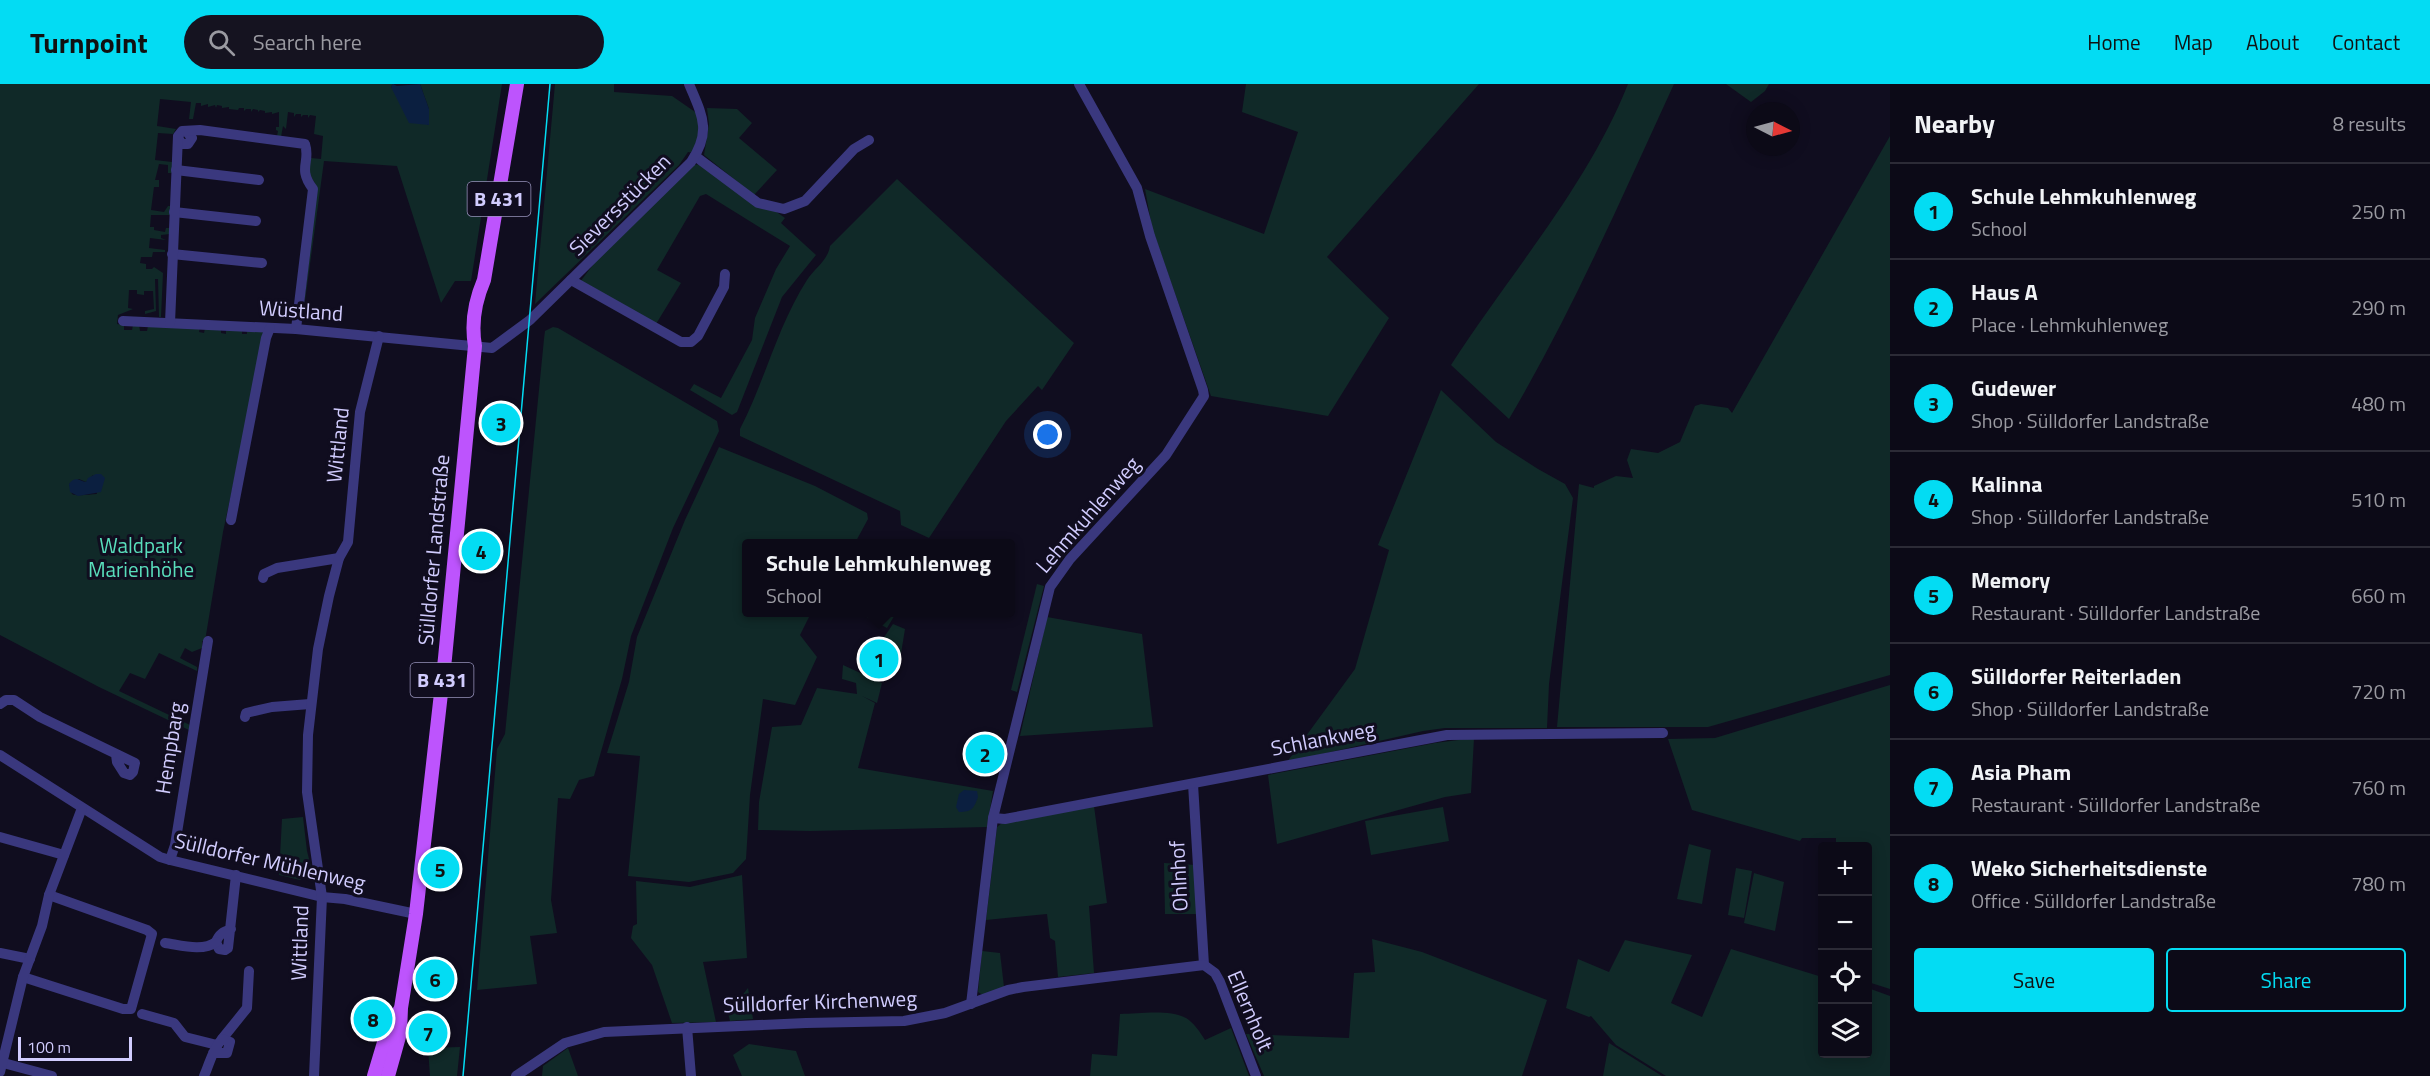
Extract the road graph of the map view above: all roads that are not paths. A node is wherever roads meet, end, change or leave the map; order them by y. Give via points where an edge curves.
1 (517, 84) edge
2 (689, 84) edge
3 (1079, 84) edge
4 (869, 140) dead end
5 (695, 156) junction
6 (176, 170) junction
7 (259, 180) dead end
8 (174, 212) junction
9 (256, 221) dead end
10 (172, 254) junction
11 (262, 263) dead end
12 (725, 274) dead end
13 (571, 280) junction
14 (123, 321) dead end
15 (170, 323) junction
16 (270, 328) junction
17 (296, 329) junction
18 (379, 336) junction
19 (475, 346) junction
20 (231, 520) dead end
21 (339, 558) junction
22 (263, 578) dead end
23 (208, 641) dead end
24 (310, 704) junction
25 (0, 705) edge
26 (245, 717) dead end
27 (1663, 734) dead end
28 (0, 755) edge
29 (116, 755) dead end
30 (1193, 784) junction
31 (82, 808) junction
32 (993, 818) junction
33 (0, 837) edge
34 (64, 855) junction
35 (170, 860) junction
36 (236, 875) junction
37 (49, 895) junction
38 (322, 897) junction
39 (417, 914) junction
40 (165, 943) dead end
41 (0, 953) edge
42 (30, 959) junction
43 (1204, 965) junction
44 (249, 971) dead end
45 (23, 977) junction
46 (971, 1004) junction
47 (401, 1008) junction
48 (142, 1014) dead end
49 (687, 1027) junction
50 (217, 1046) junction
51 (1, 1066) edge
52 (534, 1071) edge
53 (52, 1076) edge
54 (204, 1076) edge
55 (314, 1076) edge
56 (374, 1076) edge
57 (388, 1076) edge
58 (516, 1076) edge
59 (691, 1076) edge
60 (1256, 1076) edge

1 - 19 main road, Sülldorfer Landstraße / B 431 via 484,280 482,331
2 - 5 street, Sieversstücken via 703,120 703,136
3 - 32 street, Lehmkuhlenweg via 1137,188 1204,396 1166,455 1050,587
4 - 5 street, Sieversstücken via 854,149 805,201 784,209 758,203
5 - 13 street, Sieversstücken
6 - 7 street
6 - 8 street
6 - 17 street via 176,155 188,136 304,144 304,173 313,189
8 - 9 street
8 - 10 street
10 - 11 street
10 - 15 street
12 - 13 street, Sieversstücken via 724,287 692,342 681,342
13 - 19 street, Sieversstücken via 499,344 492,348
14 - 15 street, Wüstland
15 - 16 street, Wüstland
16 - 17 street, Wüstland
16 - 20 street
17 - 18 street, Wüstland
18 - 19 street, Wüstland
18 - 21 street, Wittland via 360,412 348,542
19 - 39 main road, Sülldorfer Landstraße / B 431
21 - 22 street via 277,568
21 - 24 street, Wittland
23 - 35 street, Hempbarg
24 - 26 street via 272,707 246,713
24 - 38 street, Wittland via 308,792
25 - 29 street via 14,700
27 - 30 street, Schlankweg via 1447,735
28 - 31 street, Sülldorfer Mühlenweg
30 - 32 street, Schlankweg
30 - 43 street, Ohlnhof
31 - 34 street
31 - 35 street, Sülldorfer Mühlenweg
32 - 46 street, Lehmkuhlenweg
33 - 34 street
34 - 37 street
35 - 36 street, Sülldorfer Mühlenweg
36 - 38 street, Sülldorfer Mühlenweg
36 - 40 street via 231,929 221,932 211,946
37 - 42 street
37 - 45 street via 152,934 131,1010
38 - 39 street, Sülldorfer Mühlenweg
38 - 55 street, Wittland
39 - 47 main road, Sülldorfer Landstraße / B 431
41 - 42 street
42 - 45 street
43 - 46 street, Sülldorfer Kirchenweg via 1023,987
43 - 60 street, Ellernholt via 1220,982
44 - 50 street via 247,1008
45 - 51 street
46 - 49 street, Sülldorfer Kirchenweg via 904,1021
47 - 56 main road, Sülldorfer Landstraße / B 431 via 388,1029
47 - 57 main road, Sülldorfer Landstraße / B 431 via 400,1033
48 - 50 street via 174,1023 185,1037
49 - 52 street, Sülldorfer Kirchenweg via 595,1034 565,1043 542,1057
49 - 59 street
50 - 54 street
51 - 53 street
52 - 58 street, Sülldorfer Kirchenweg

